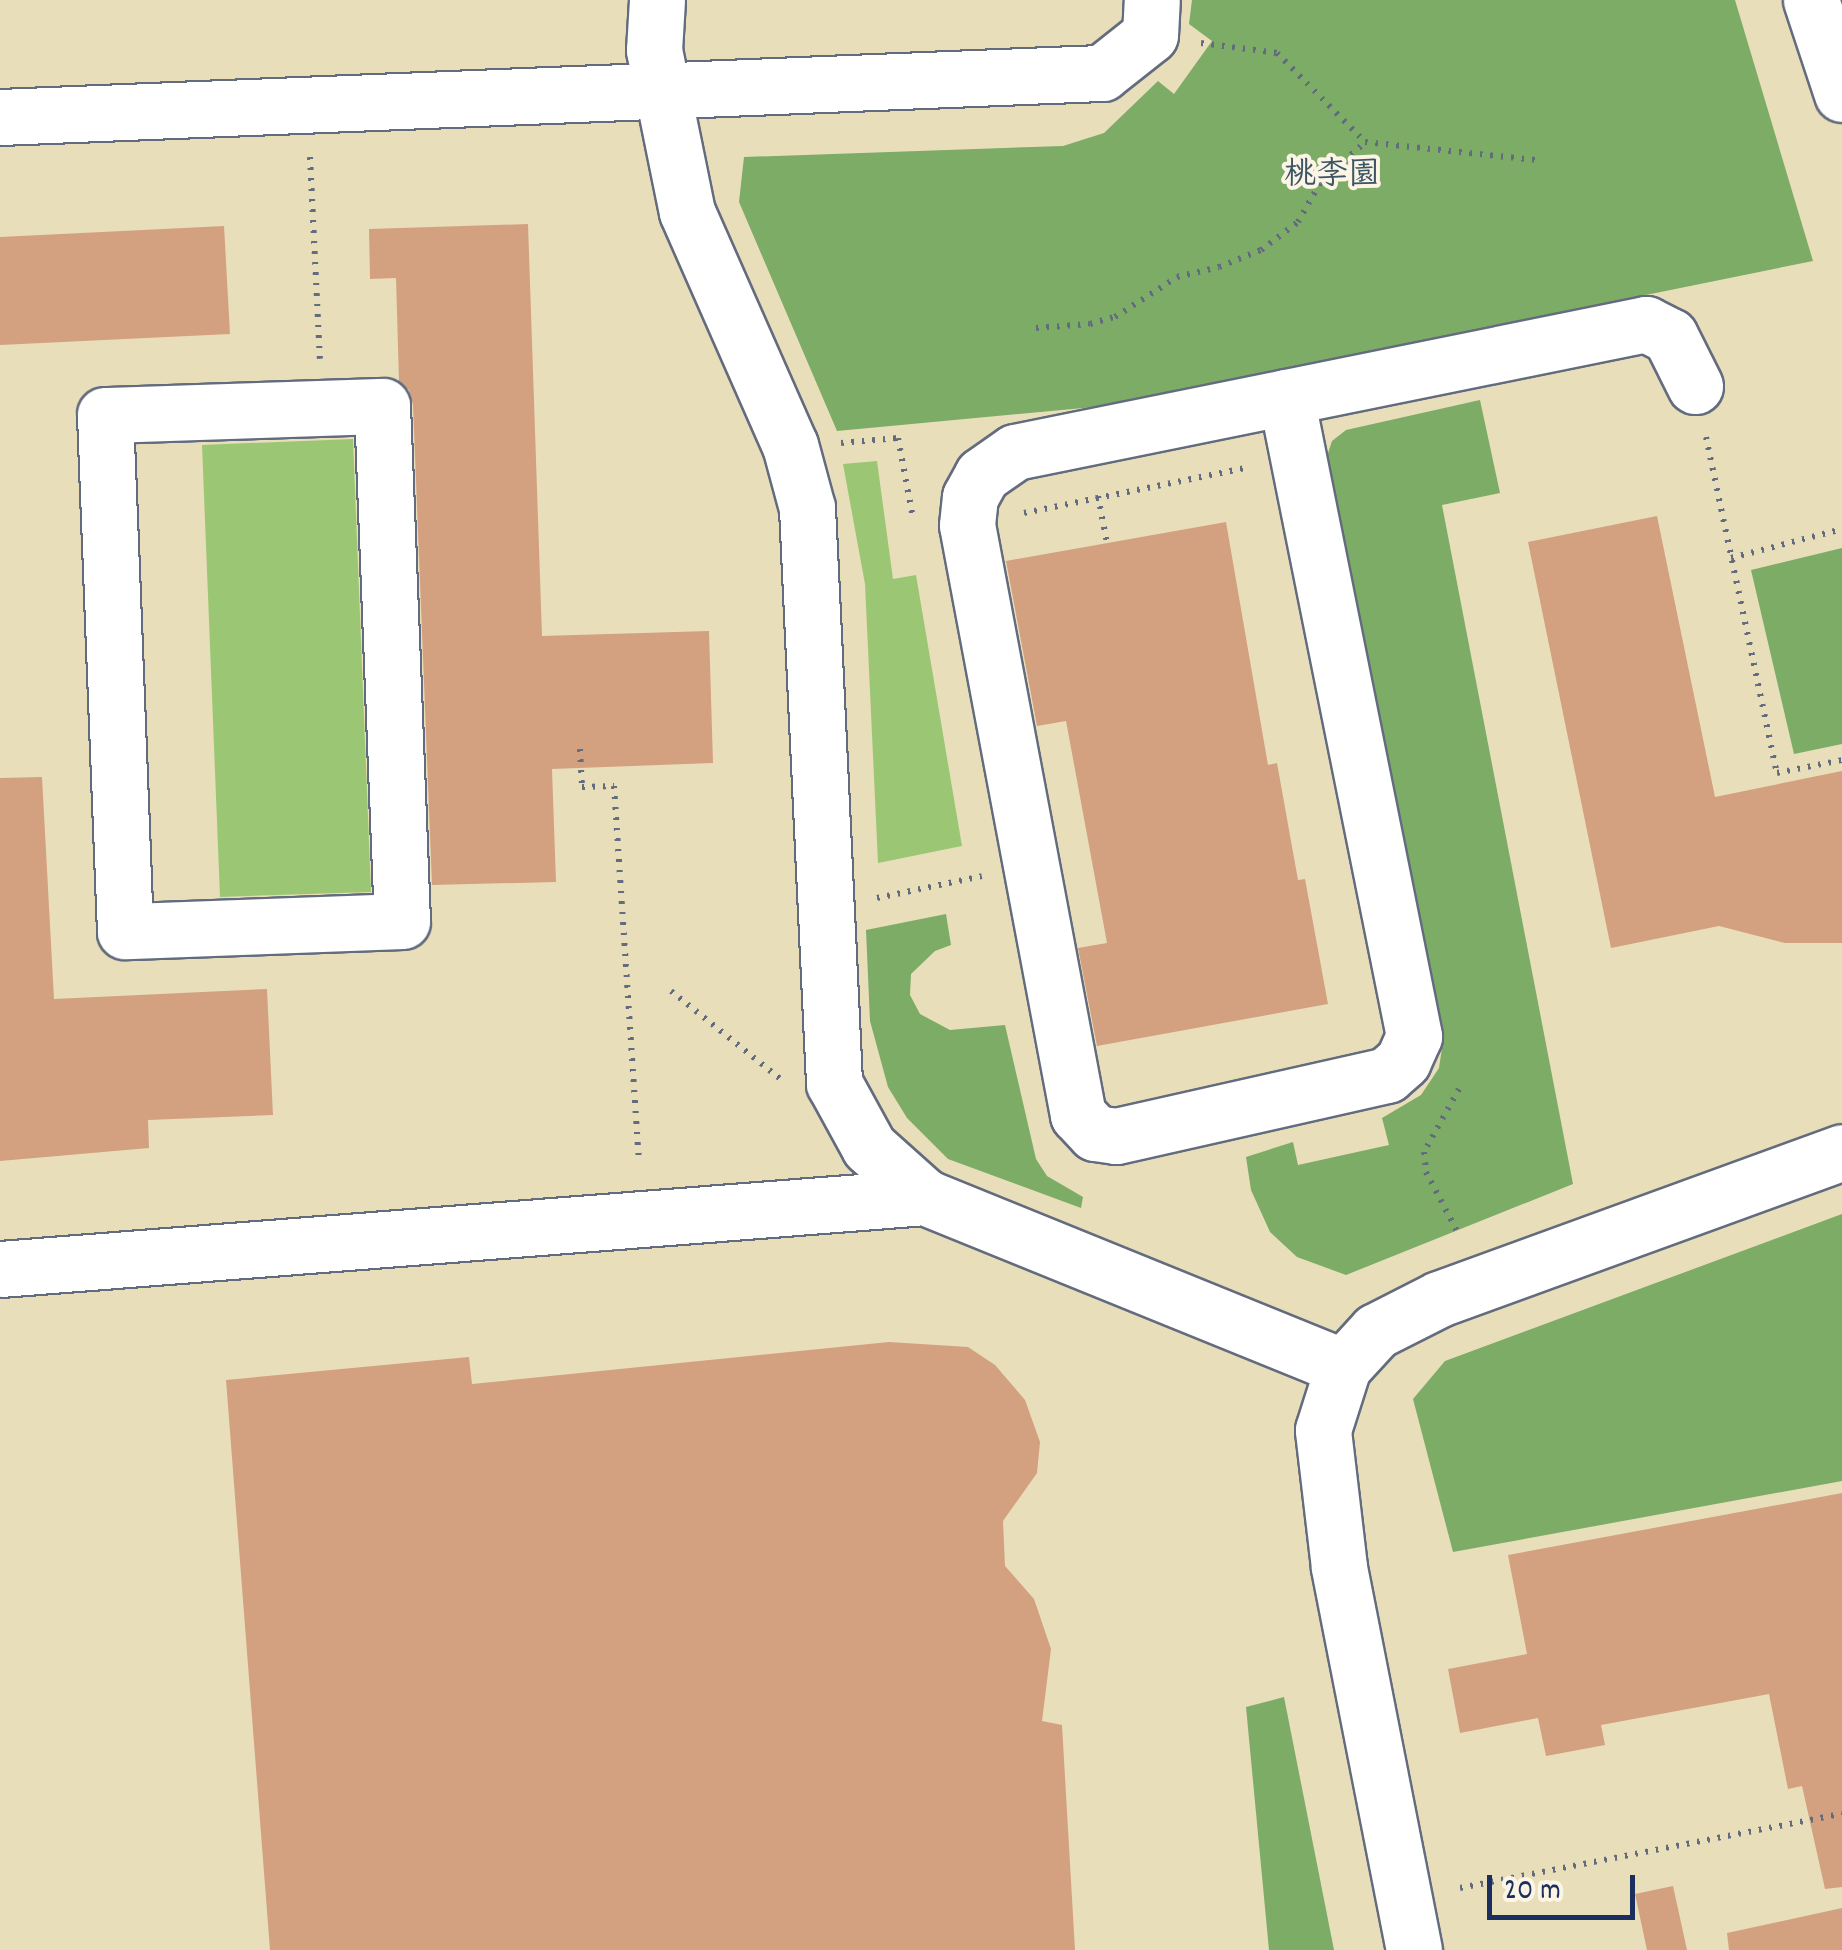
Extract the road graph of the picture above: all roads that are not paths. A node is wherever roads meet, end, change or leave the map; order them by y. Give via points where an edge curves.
1 (657, 0) edge
2 (1152, 0) edge
3 (1811, 0) edge
4 (663, 91) junction
5 (1842, 94) edge
6 (0, 117) edge
7 (1695, 386) road end
8 (1286, 397) junction
9 (322, 407) joint
10 (1842, 1152) edge
11 (925, 1197) junction
12 (0, 1269) edge
13 (1343, 1367) junction
14 (1414, 1950) edge

1 - 4 street via 654,50
2 - 4 street via 1150,35 1102,73
3 - 5 street
4 - 6 street
4 - 11 street via 687,212 790,446 807,508 834,1083 869,1147
7 - 8 street via 1670,336 1646,324
8 - 8 street via 1414,1036 1387,1076 1116,1136 1096,1132 1078,1115 967,524 970,497 982,476 1015,452
9 - 9 street via 382,406 402,921 125,931 105,416
10 - 13 street via 1439,1299 1376,1331
11 - 12 street
11 - 13 street
13 - 14 street via 1323,1430 1339,1567

